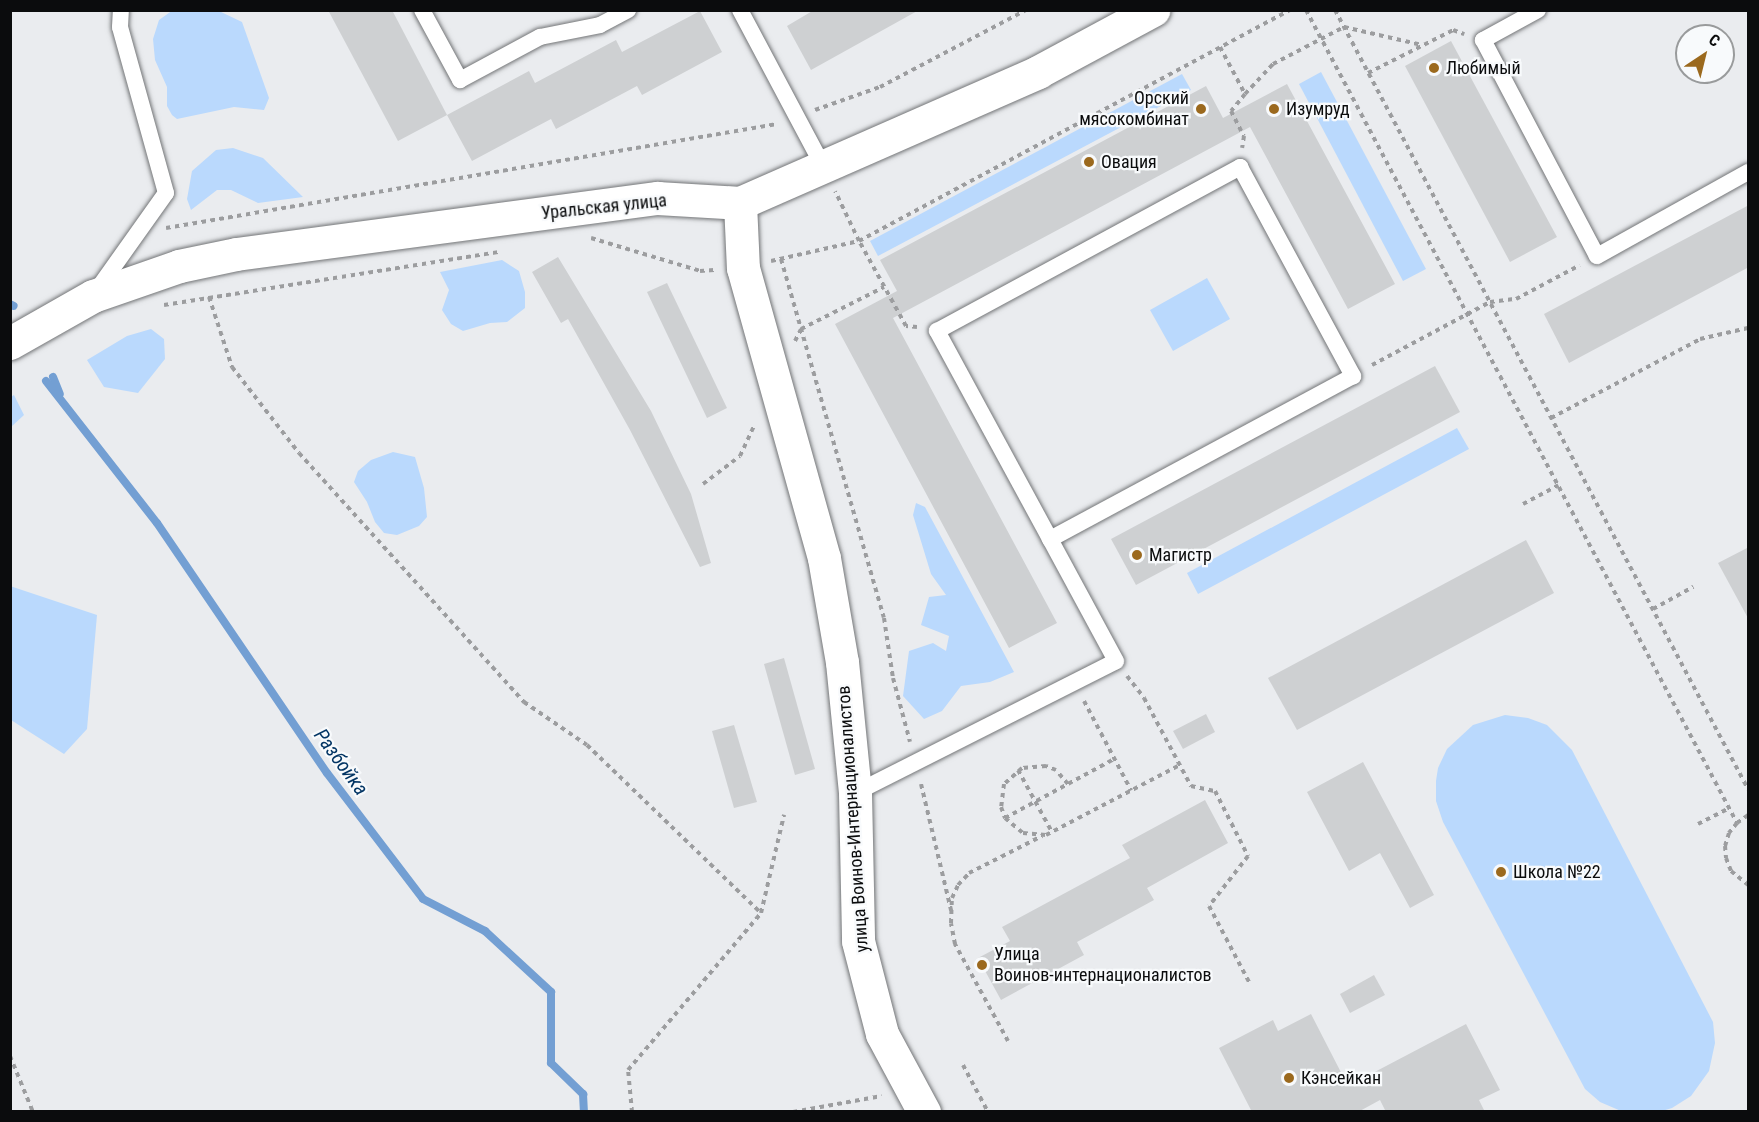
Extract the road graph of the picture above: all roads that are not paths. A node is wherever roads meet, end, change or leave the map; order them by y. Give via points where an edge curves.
1 (121, 10) edge
2 (422, 10) edge
3 (628, 10) edge
4 (740, 10) edge
5 (1538, 10) edge
6 (1149, 12) edge
7 (823, 166) junction
8 (1749, 172) edge
9 (740, 203) junction
10 (93, 296) junction
11 (10, 343) edge
12 (1050, 539) junction
13 (855, 793) junction
14 (918, 1101) edge

1 - 10 lane via 120,27 166,193
2 - 3 lane via 459,80 540,37 600,25
4 - 7 lane
5 - 8 lane via 1483,40 1597,256
6 - 7 street, Уральская улица via 1038,72
7 - 9 street, Уральская улица
9 - 10 street, Уральская улица via 657,198 236,254 179,266
9 - 13 street, улица Воинов-Интернационалистов via 743,268 824,558 842,662
10 - 11 street, Уральская улица
12 - 12 lane via 937,331 1240,167 1353,376
12 - 13 lane via 1116,661
13 - 14 street, улица Воинов-Интернационалистов via 858,941 882,1034

